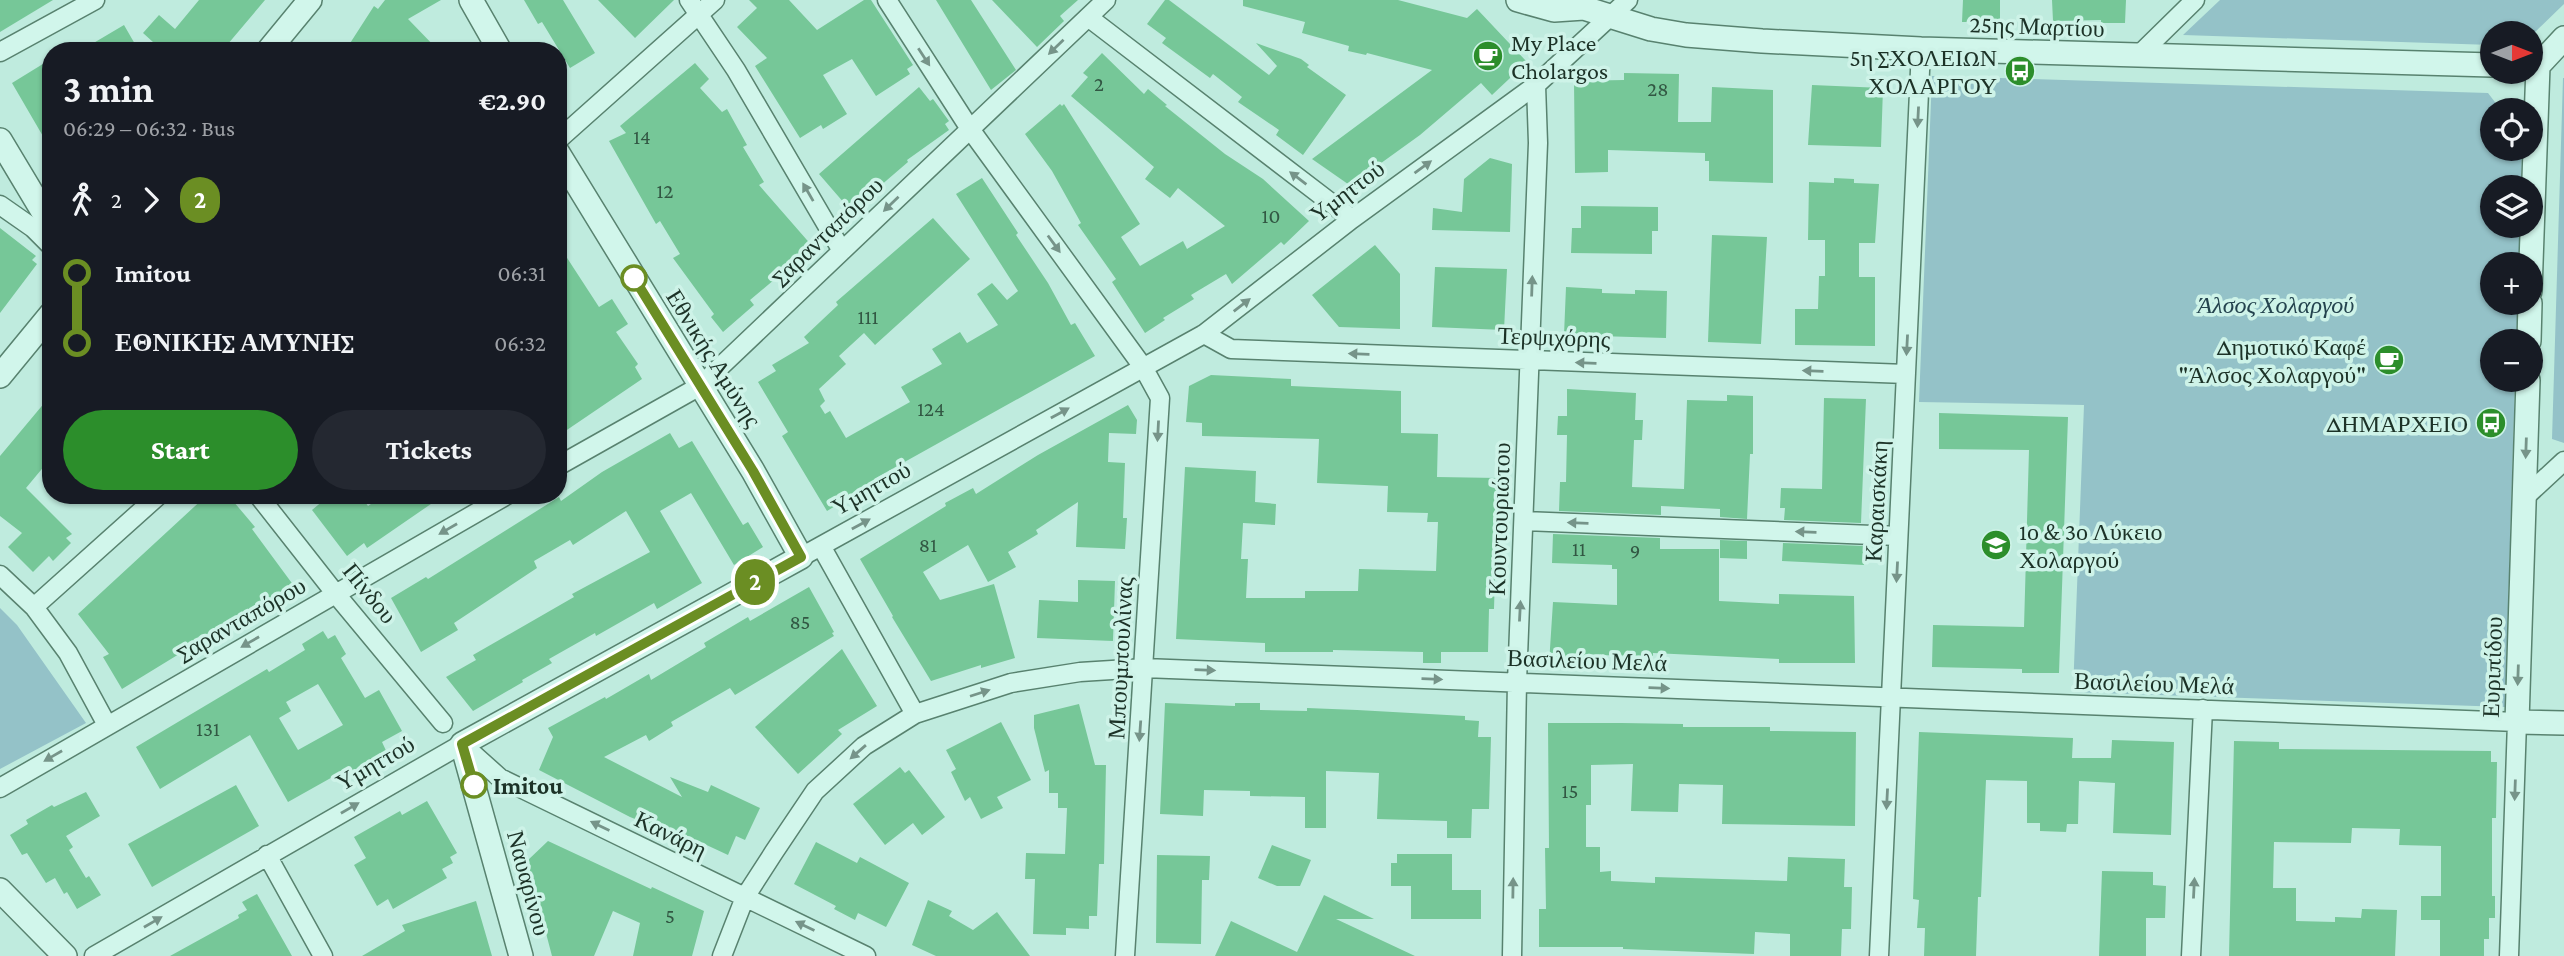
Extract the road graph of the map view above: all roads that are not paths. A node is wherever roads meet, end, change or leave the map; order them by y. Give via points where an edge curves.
1 (95, 0) edge
2 (310, 0) edge
3 (471, 0) edge
4 (715, 0) edge
5 (887, 0) edge
6 (1106, 0) edge
7 (1518, 0) edge
8 (2195, 0) edge
9 (1580, 4) edge
10 (695, 7) edge
11 (1620, 8) edge
12 (1088, 17) junction
13 (2564, 38) edge
14 (275, 42) edge
15 (495, 42) edge
16 (1921, 49) junction
17 (0, 52) edge
18 (2139, 55) junction
19 (2543, 58) edge
20 (2480, 65) edge
21 (2534, 84) edge
22 (1536, 85) junction
23 (970, 129) junction
24 (567, 131) edge
25 (0, 140) edge
26 (567, 168) edge
27 (0, 205) edge
28 (42, 210) edge
29 (1352, 219) junction
30 (42, 237) edge
31 (842, 251) junction
32 (2531, 252) edge
33 (42, 325) edge
34 (1204, 334) junction
35 (1530, 361) junction
36 (1143, 367) junction
37 (1906, 374) junction
38 (0, 376) edge
39 (700, 386) junction
40 (2528, 392) edge
41 (567, 461) edge
42 (2564, 461) edge
43 (2524, 498) junction
44 (149, 504) edge
45 (265, 504) edge
46 (491, 504) edge
47 (1524, 521) junction
48 (1898, 536) junction
49 (811, 551) junction
50 (0, 575) edge
51 (335, 593) junction
52 (34, 607) junction
53 (1144, 668) junction
54 (1517, 682) junction
55 (1891, 697) junction
56 (2203, 709) junction
57 (915, 714) junction
58 (2517, 722) junction
59 (443, 723) dead end
60 (2564, 723) edge
61 (107, 725) junction
62 (462, 744) junction
63 (0, 788) edge
64 (267, 855) junction
65 (0, 890) edge
66 (746, 897) junction
67 (65, 956) edge
68 (94, 956) edge
69 (323, 956) edge
70 (521, 956) edge
71 (722, 956) edge
72 (866, 956) edge
73 (1125, 956) edge
74 (1512, 956) edge
75 (1879, 956) edge
76 (2191, 956) edge
77 (2509, 956) edge

1 - 17 street
2 - 14 street
3 - 15 street
4 - 10 street
5 -> 23 street, Μπουμπουλίνας
6 - 12 street, Σαρανταπόρου
7 - 9 street, 25ης Μαρτίου via 1554,10
8 - 18 street
9 - 11 street, 25ης Μαρτίου
10 - 24 street
31 -> 10 street
11 - 16 street, 25ης Μαρτίου via 1651,29 1686,35
11 - 22 street, Υμηττού
12 -> 23 street, Σαρανταπόρου
29 -> 12 street
13 - 19 street
16 - 18 street, 25ης Μαρτίου
16 -> 37 street, Καραισκάκη
18 - 20 street, 25ης Μαρτίου
21 - 32 street
29 -> 22 street, Υμηττού
35 -> 22 street, Κουντουριώτου
23 -> 31 street, Σαρανταπόρου
23 -> 36 street, Μπουμπουλίνας
25 - 28 street
26 - 39 street, Εθνικής Αμύνης
27 - 30 street
34 -> 29 street, Υμηττού
31 - 39 street, Σαρανταπόρου
33 - 38 street
35 -> 34 street, Τερψιχόρης via 1231,349
34 - 36 street, Υμηττού
37 -> 35 street, Τερψιχόρης
35 - 47 street, Κουντουριώτου
49 -> 36 street, Υμηττού
36 -> 53 street, Μπουμπουλίνας via 1160,398
37 - 48 street, Καραισκάκη
39 - 41 street, Σαρανταπόρου
39 - 49 street, Εθνικής Αμύνης
40 -> 43 street, Ευριπίδου
42 - 43 street
43 -> 58 street, Ευριπίδου
44 - 52 street
45 - 51 street, Πίνδου
46 -> 51 street, Σαρανταπόρου
48 -> 47 street
54 -> 47 street, Κουντουριώτου
48 -> 55 street, Καραισκάκη
49 - 57 street, Εθνικής Αμύνης
49 - 62 street, Υμηττού
50 - 52 street
51 - 59 street, Πίνδου
51 -> 61 street, Σαρανταπόρου
52 - 61 street via 68,653
53 -> 54 street, Βασιλείου Μελά
57 -> 53 street, Βασιλείου Μελά via 1011,683
53 -> 73 street, Μπουμπουλίνας
54 -> 55 street, Βασιλείου Μελά
74 -> 54 street, Κουντουριώτου
55 - 56 street, Βασιλείου Μελά
55 -> 75 street, Καραισκάκη
56 - 58 street, Βασιλείου Μελά
76 -> 56 street
57 -> 66 street, Βασιλείου Μελά via 863,746 816,791
58 - 60 street
58 -> 77 street, Ευριπίδου
61 -> 63 street, Σαρανταπόρου
64 -> 62 street, Υμηττού
66 -> 62 street, Κανάρη via 500,778
62 - 70 street, Ναυαρίνου
68 -> 64 street, Υμηττού
64 - 69 street
65 - 67 street
66 - 71 street, Βασιλείου Μελά
72 -> 66 street, Κανάρη

